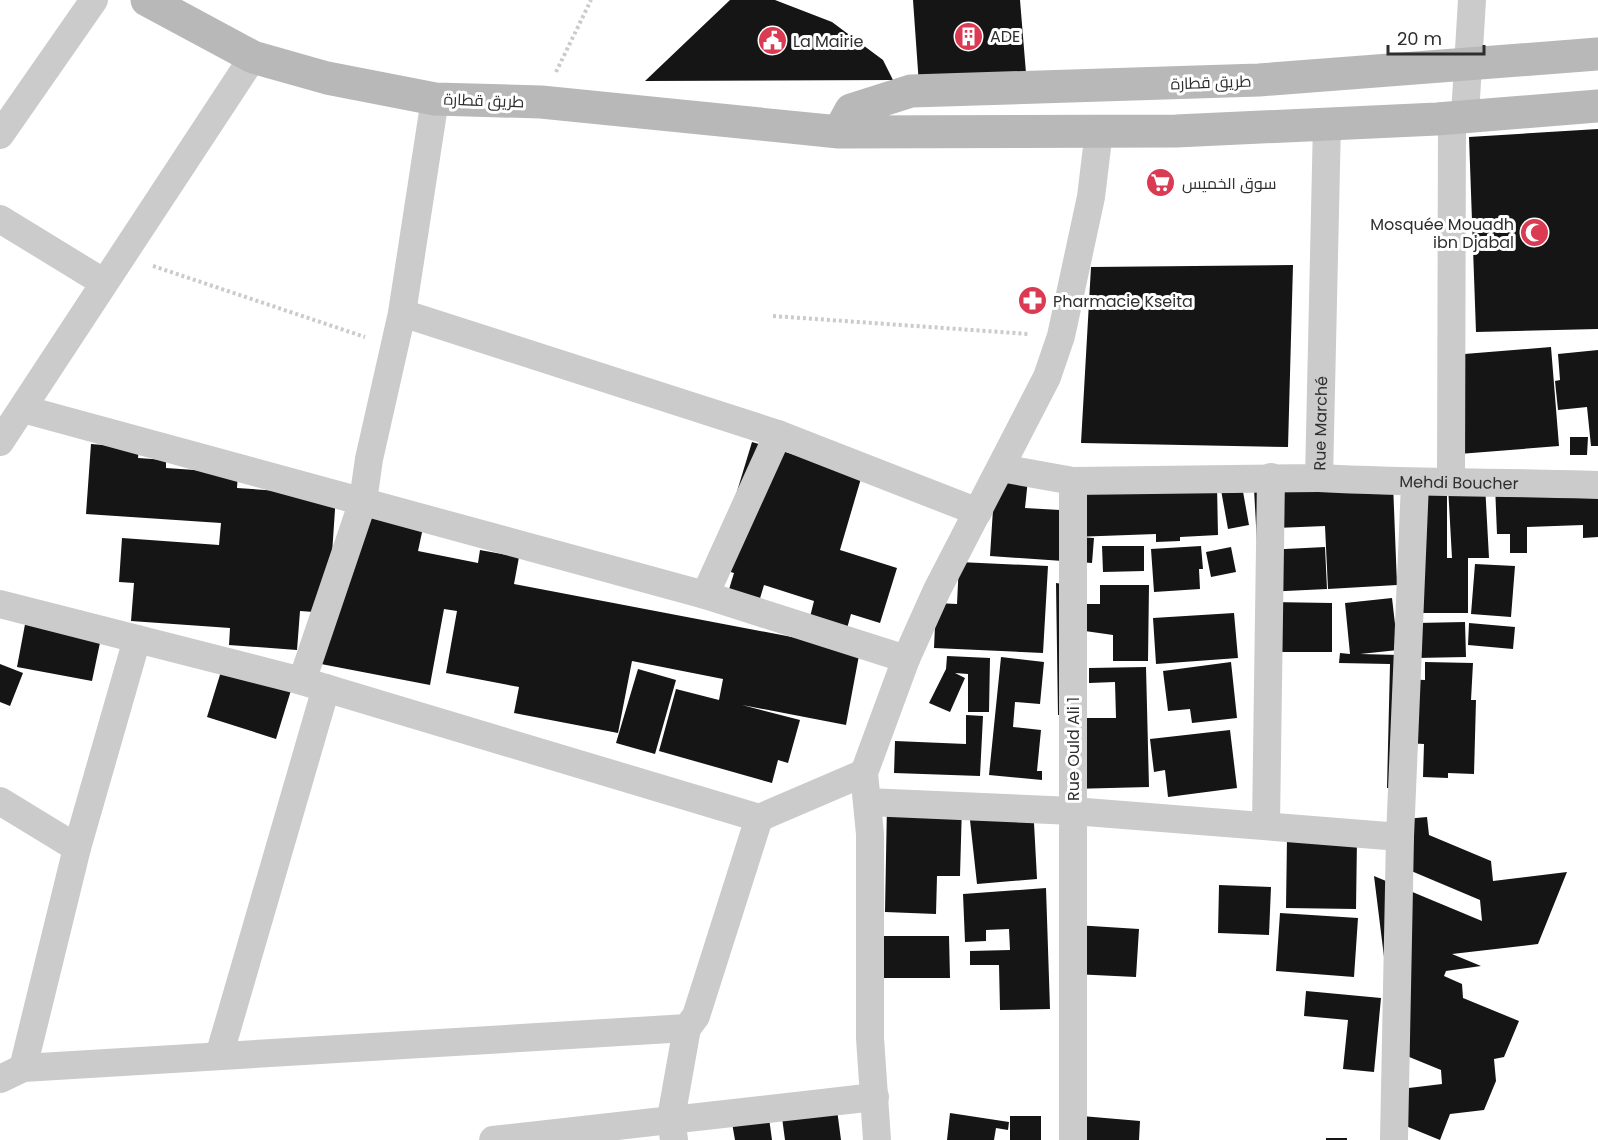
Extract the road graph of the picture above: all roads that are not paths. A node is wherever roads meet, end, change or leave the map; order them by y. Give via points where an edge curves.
1 (94, 0) edge
2 (1472, 0) edge
3 (153, 1) edge
4 (1598, 54) edge
5 (253, 57) junction
6 (1469, 63) junction
7 (435, 99) junction
8 (1598, 106) edge
9 (1458, 116) junction
10 (1328, 123) junction
11 (1099, 131) junction
12 (839, 132) junction
13 (0, 135) edge
14 (0, 219) edge
15 (103, 282) junction
16 (402, 313) junction
17 (23, 409) junction
18 (778, 434) junction
19 (0, 441) edge
20 (1001, 468) junction
21 (1271, 477) junction
22 (1319, 478) junction
23 (1073, 481) junction
24 (1451, 481) junction
25 (1415, 483) junction
26 (1598, 485) edge
27 (363, 501) junction
28 (978, 512) junction
29 (705, 595) junction
30 (0, 604) edge
31 (137, 639) junction
32 (906, 659) junction
33 (314, 685) junction
34 (864, 773) junction
35 (0, 801) edge
36 (867, 802) junction
37 (1074, 811) junction
38 (759, 818) junction
39 (1266, 825) junction
40 (1401, 837) junction
41 (77, 848) junction
42 (687, 1028) junction
43 (219, 1056) junction
44 (11, 1073) edge
45 (875, 1097) junction
46 (673, 1129) edge
47 (493, 1140) edge
48 (877, 1140) edge
49 (1073, 1140) edge
50 (1394, 1140) edge

1 - 13 street
2 - 6 street
3 - 5 main road, طريق قطارة
4 - 6 main road, طريق قطارة
5 - 7 main road, طريق قطارة via 327,78
5 - 15 street
6 - 9 street
6 - 12 main road, طريق قطارة via 1259,80 911,91 851,110
7 - 12 main road, طريق قطارة via 541,102
7 - 16 street
8 - 9 main road, طريق قطارة
9 - 10 main road, طريق قطارة
9 - 24 street
10 - 11 main road, طريق قطارة
10 - 22 street, Rue Marché
11 - 12 main road, طريق قطارة
11 - 20 street via 1091,197 1061,336 1047,377
14 - 15 street
15 - 17 street
16 - 18 street
16 - 27 street
17 - 19 street
17 - 27 street
18 - 28 street
18 - 29 street
20 - 23 street, Rue Marché
20 - 28 street
21 - 22 street, Rue Marché
21 - 23 street, Rue Marché
21 - 39 street
22 - 25 street, Mehdi Boucher
23 - 37 street, Rue Ould Ali 1
24 - 25 street, Mehdi Boucher
24 - 26 street, Mehdi Boucher
25 - 40 street
27 - 29 street
27 - 33 street
28 - 32 street
29 - 32 street
30 - 31 street
31 - 33 street
31 - 41 street
32 - 34 street
33 - 38 street
33 - 43 street
34 - 36 street
34 - 38 street
35 - 41 street
36 - 37 street, Rue Ould Ali 1
36 - 45 street via 870,1038
37 - 39 street
37 - 49 street
38 - 42 street via 696,1016
39 - 40 street
40 - 50 street
41 - 44 street
42 - 43 street
42 - 46 street
43 - 44 street
45 - 46 street
45 - 48 street
46 - 47 street

